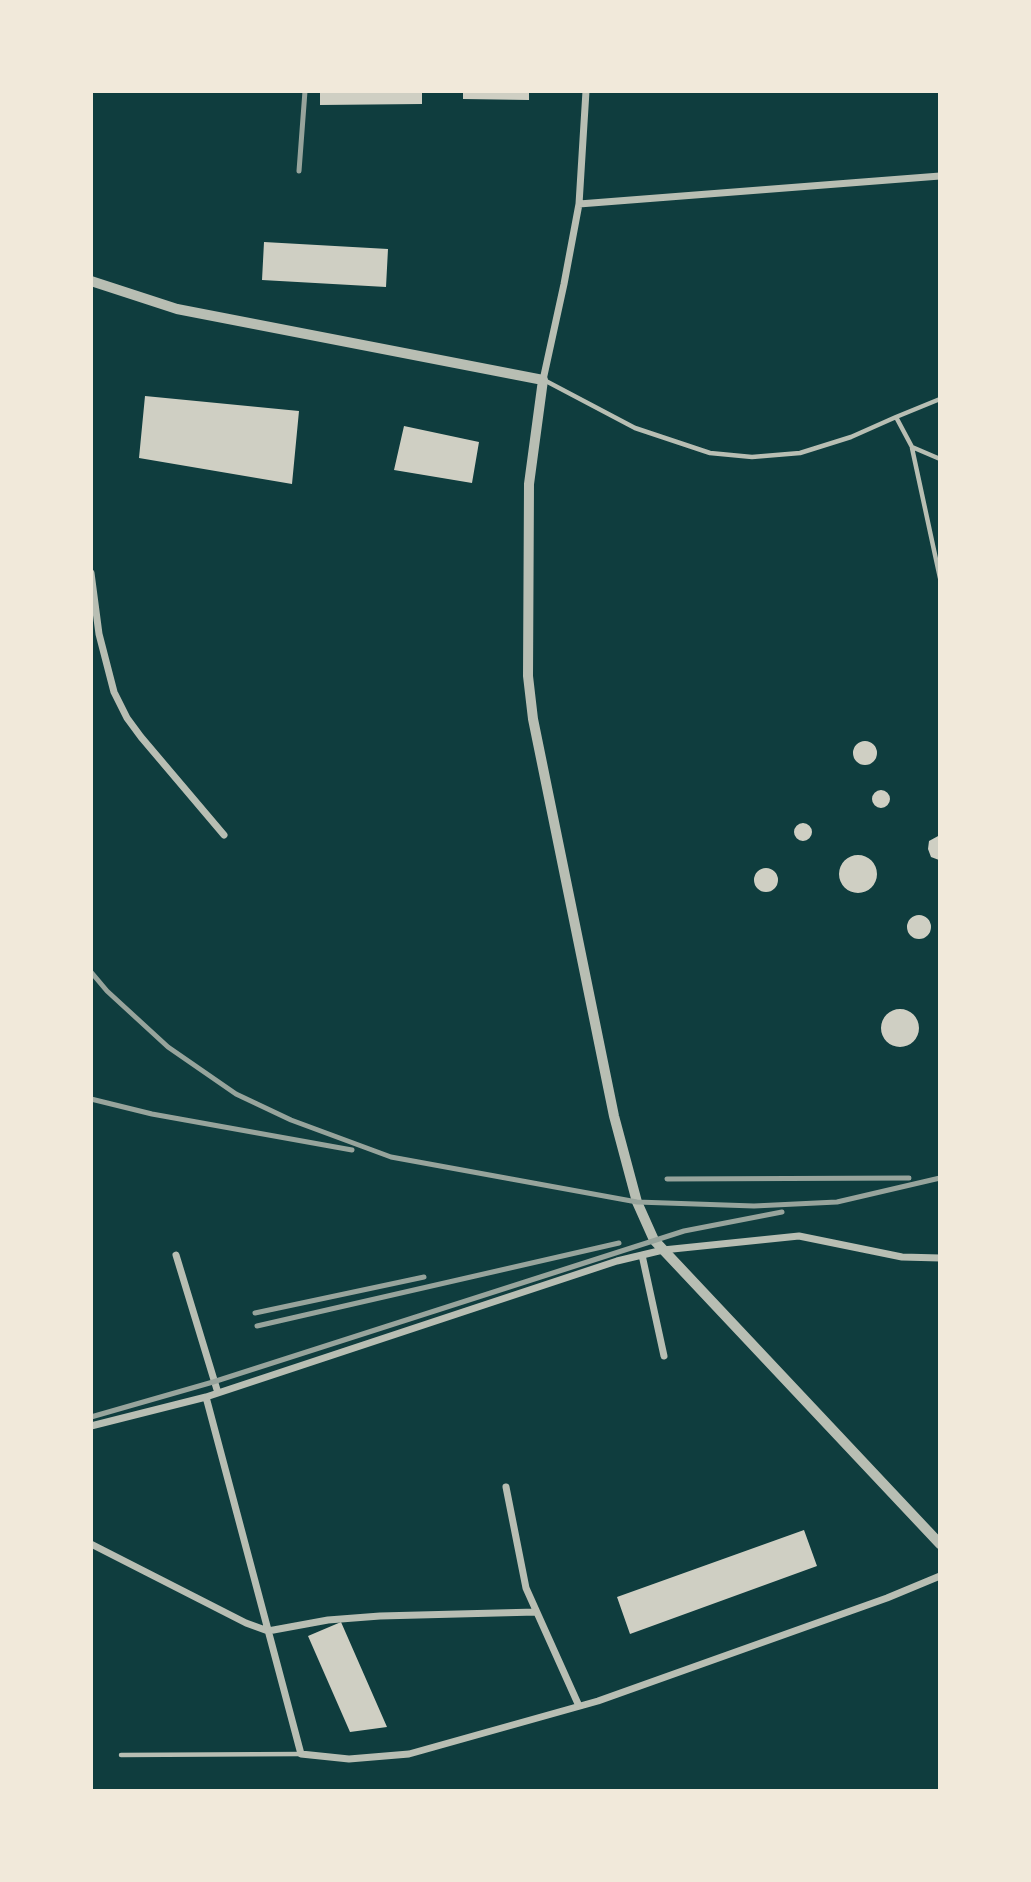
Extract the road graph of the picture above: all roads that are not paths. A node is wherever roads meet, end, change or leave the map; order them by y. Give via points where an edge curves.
1 (586, 91) edge
2 (940, 176) edge
3 (579, 204) junction
4 (91, 281) edge
5 (543, 380) junction
6 (940, 400) edge
7 (896, 417) junction
8 (912, 447) junction
9 (940, 459) edge
10 (91, 573) edge
11 (940, 578) edge
12 (224, 835) dead end
13 (663, 1250) junction
14 (176, 1255) dead end
15 (642, 1255) junction
16 (940, 1258) edge
17 (664, 1356) dead end
18 (218, 1393) junction
19 (206, 1397) junction
20 (91, 1426) edge
21 (506, 1487) dead end
22 (91, 1544) edge
23 (940, 1544) edge
24 (940, 1576) edge
25 (536, 1612) junction
26 (268, 1631) junction
27 (579, 1706) junction
28 (301, 1754) junction
29 (121, 1755) dead end

1 - 3 street
2 - 3 street
3 - 5 street
4 - 5 street via 177,309
5 - 7 lane via 635,428 710,453 752,457 800,453 851,438
5 - 13 street via 529,484 528,677 533,719 614,1116 637,1202
6 - 7 lane
7 - 8 lane
8 - 9 lane
8 - 11 lane
10 - 12 street via 99,634 122,709
13 - 15 street
13 - 16 street via 799,1236 902,1257
13 - 23 street
14 - 18 street
15 - 17 street
15 - 18 street
18 - 19 street
19 - 20 street
19 - 26 street
21 - 25 street via 526,1588
22 - 26 street
24 - 27 street
25 - 26 street via 380,1616
25 - 27 street
26 - 28 street
27 - 28 street via 409,1754 349,1759
28 - 29 lane

